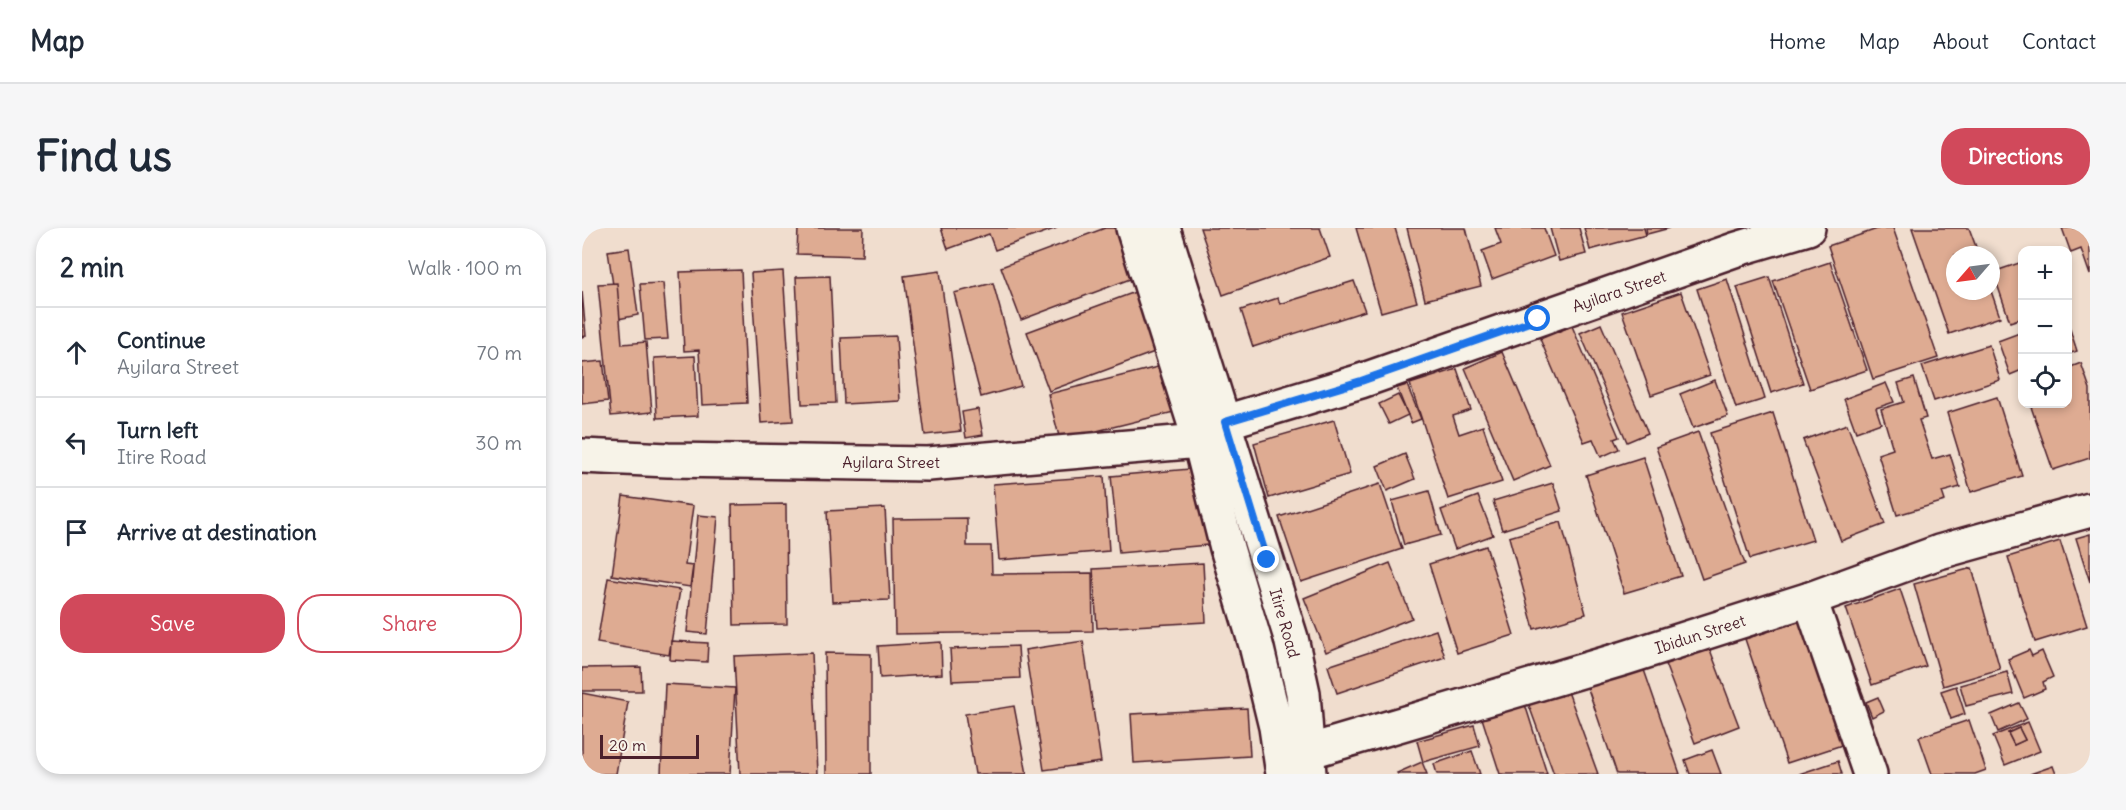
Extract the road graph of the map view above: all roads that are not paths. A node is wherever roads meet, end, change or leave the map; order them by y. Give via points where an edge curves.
1 (1133, 228) edge
2 (1162, 228) edge
3 (1808, 228) edge
4 (1162, 275) junction
5 (1212, 432) junction
6 (582, 456) edge
7 (2090, 510) edge
8 (1810, 599) junction
9 (1308, 763) edge
10 (1283, 774) edge
11 (1870, 774) edge

1 - 4 street
2 - 4 street
3 - 5 street, Ayilara Street via 1737,249
4 - 5 street, Itire Road
5 - 6 street, Ayilara Street via 928,464
5 - 9 street, Itire Road via 1291,638 1303,693
5 - 10 street, Itire Road via 1227,548 1256,645
7 - 8 street, Ibidun Street via 1939,552
8 - 9 street, Ibidun Street
8 - 11 street

